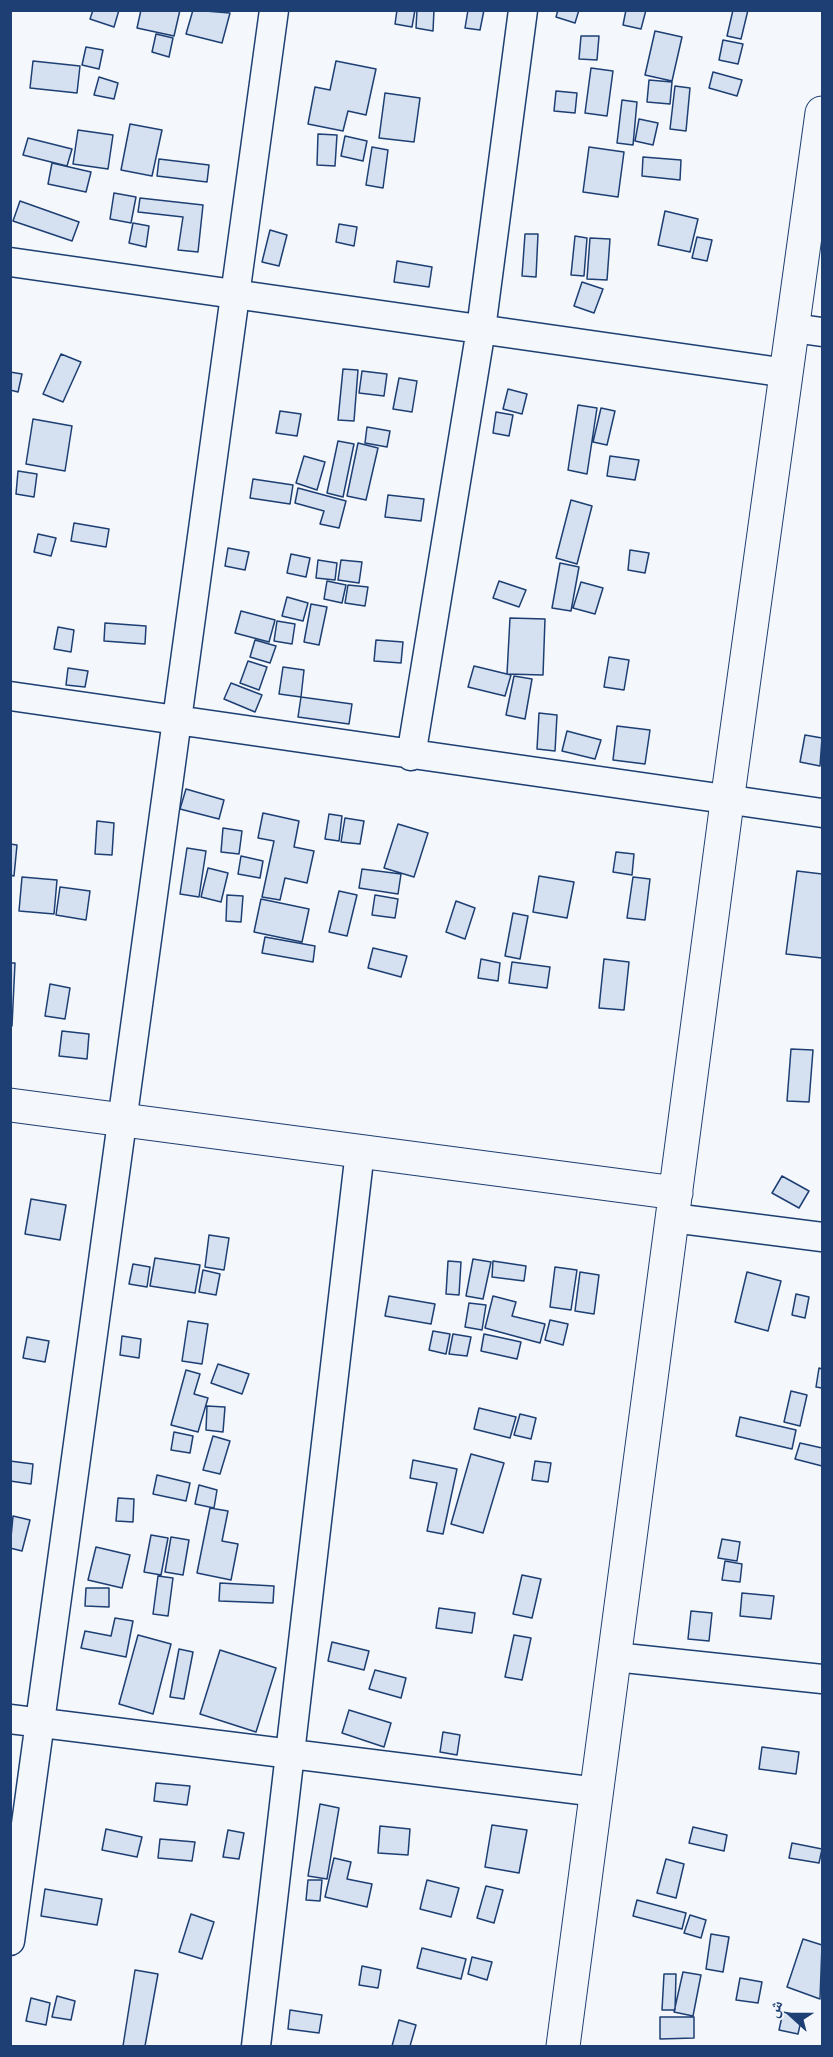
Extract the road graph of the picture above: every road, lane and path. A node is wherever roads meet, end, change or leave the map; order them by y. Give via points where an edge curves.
1 (274, 10) edge
2 (523, 10) edge
3 (822, 113) edge
4 (10, 262) edge
5 (235, 294) junction
6 (481, 329) junction
7 (808, 330) edge
8 (787, 373) junction
9 (10, 696) edge
10 (177, 721) junction
11 (411, 756) junction
12 (727, 802) junction
13 (822, 813) edge
14 (10, 1104) edge
15 (122, 1119) junction
16 (360, 1150) junction
17 (675, 1205) junction
18 (822, 1237) edge
19 (615, 1657) junction
20 (822, 1679) edge
21 (10, 1719) edge
22 (40, 1723) junction
23 (290, 1754) junction
24 (597, 1792) junction
25 (10, 1941) edge
26 (256, 2046) edge
27 (563, 2046) edge

1 - 5 street
2 - 6 street
3 - 7 main road
4 - 5 street
5 - 6 street
5 - 10 street
6 - 8 street
6 - 11 street
7 - 8 main road
8 - 12 main road
9 - 10 street
10 - 11 street
10 - 15 street
11 - 12 street
12 - 13 street
12 - 17 main road
14 - 15 main road
15 - 16 main road
15 - 22 street
16 - 17 main road
16 - 23 street
17 - 18 street
17 - 19 main road
19 - 20 street
19 - 24 main road
21 - 22 street
22 - 23 street
22 - 25 street
23 - 24 street
23 - 26 street
24 - 27 main road

